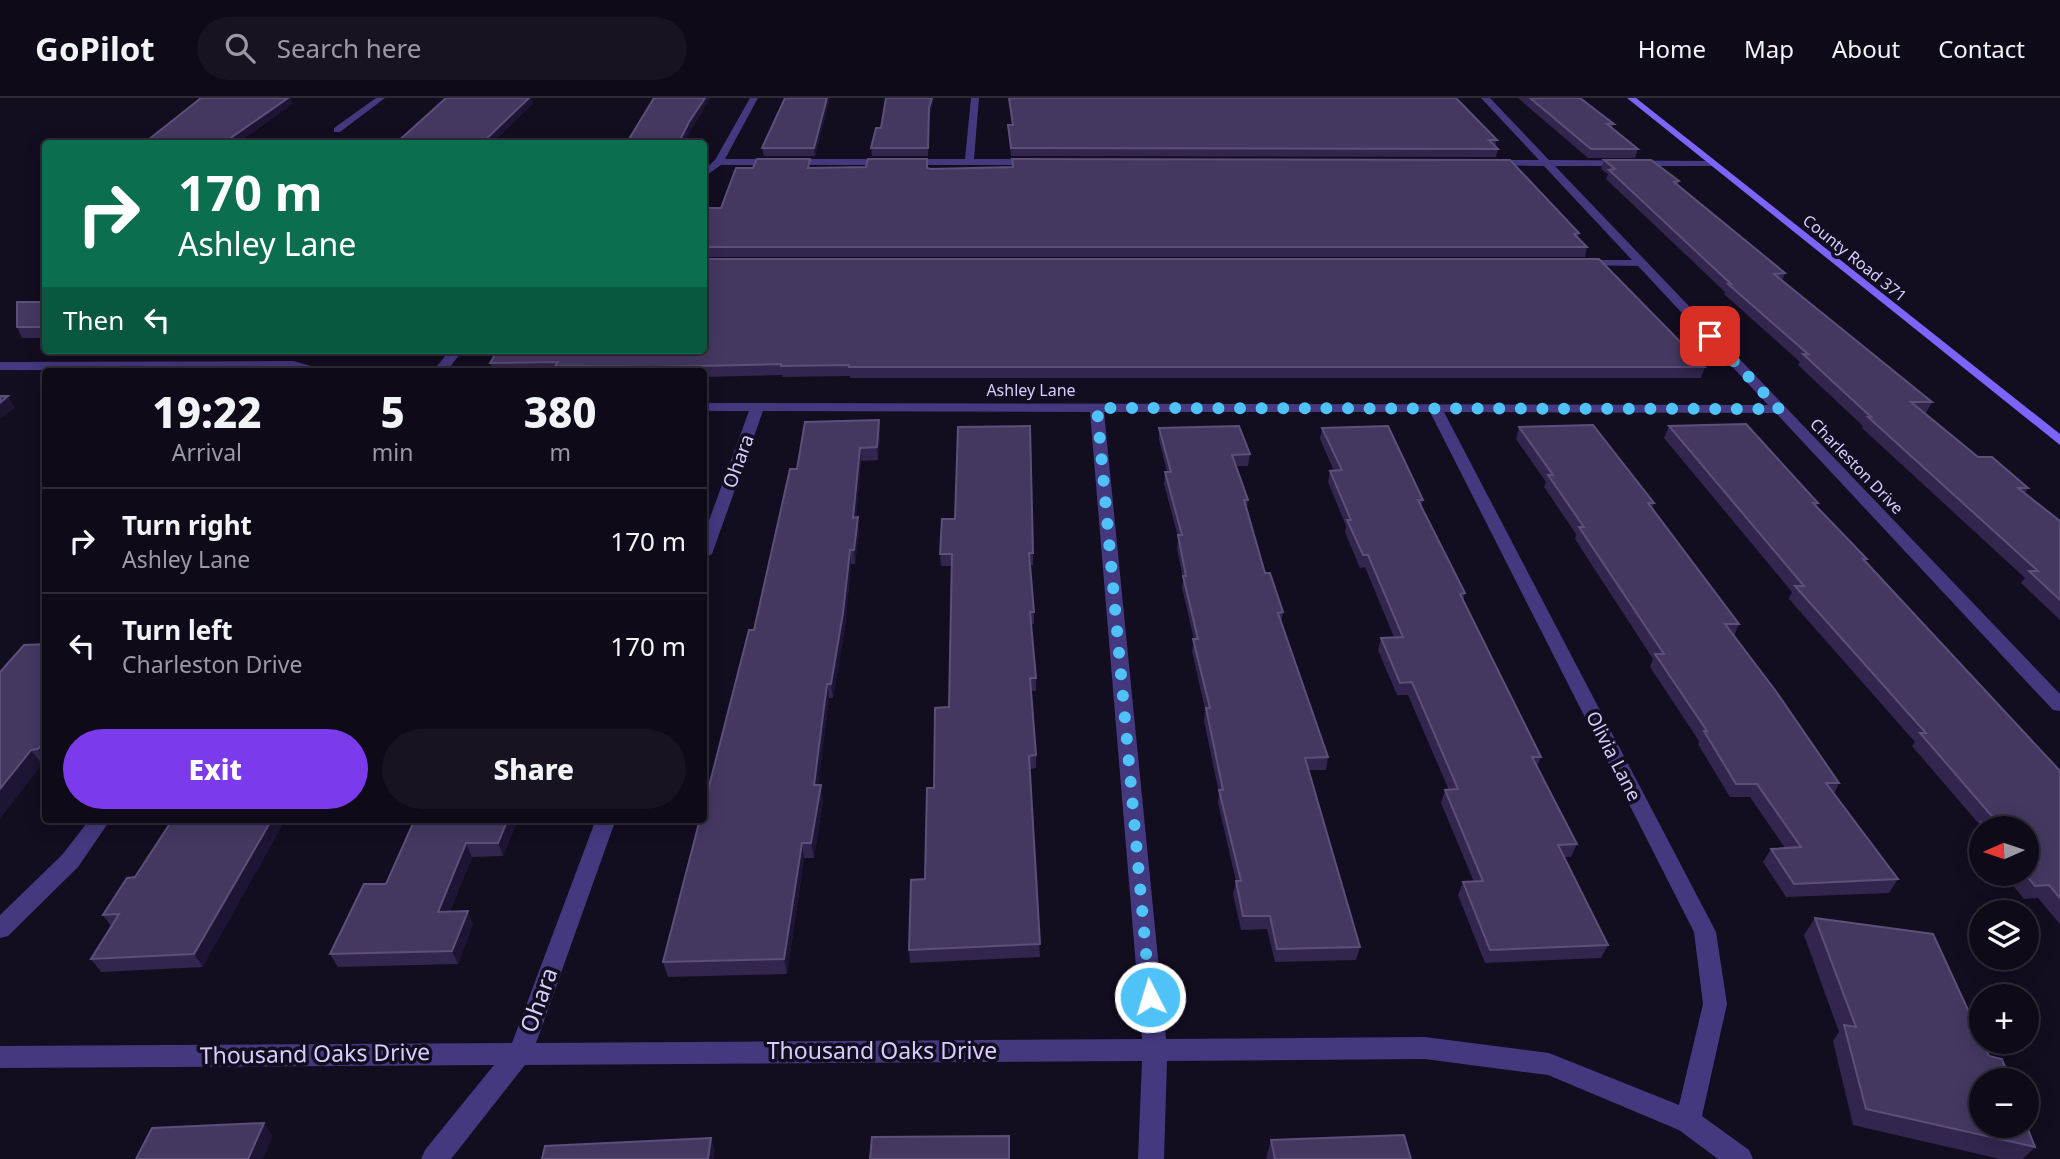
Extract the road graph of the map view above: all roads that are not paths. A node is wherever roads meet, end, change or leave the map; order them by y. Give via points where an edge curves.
1 (381, 98) edge
2 (754, 98) edge
3 (975, 98) edge
4 (1485, 98) edge
5 (1630, 98) edge
6 (337, 130) dead end
7 (719, 162) junction
8 (969, 162) junction
9 (1051, 162) edge
10 (1476, 163) edge
11 (1545, 163) junction
12 (1711, 163) junction
13 (707, 172) edge
14 (1570, 263) edge
15 (1640, 264) junction
16 (454, 354) edge
17 (0, 366) edge
18 (308, 368) edge
19 (442, 368) edge
20 (707, 407) edge
21 (757, 408) junction
22 (1097, 408) junction
23 (1435, 409) junction
24 (1779, 409) junction
25 (2060, 441) edge
26 (707, 546) edge
27 (2060, 705) edge
28 (98, 823) edge
29 (605, 823) edge
30 (0, 929) edge
31 (521, 1051) junction
32 (1155, 1051) junction
33 (0, 1057) edge
34 (1688, 1121) junction
35 (434, 1159) edge
36 (1151, 1159) edge
37 (1740, 1159) edge

1 - 6 street
2 - 7 street
3 - 8 street
4 - 11 street, Charleston Drive
5 - 12 street, County Road 371
7 - 8 street
7 - 13 street
8 - 9 street
10 - 11 street
11 - 12 street
11 - 15 street, Charleston Drive
12 - 25 street, County Road 371
14 - 15 street
15 - 24 street, Charleston Drive
16 - 19 street
17 - 18 street
20 - 21 street, Ashley Lane
21 - 22 street, Ashley Lane
21 - 26 street, Ohara
22 - 23 street, Ashley Lane
22 - 32 street
23 - 24 street, Ashley Lane
23 - 34 street, Olivia Lane via 1705,932 1715,1004
24 - 27 street, Charleston Drive
28 - 30 street via 70,861
29 - 31 street, Ohara
31 - 32 street, Thousand Oaks Drive
31 - 33 street, Thousand Oaks Drive
31 - 35 street, Ohara
32 - 34 street, Thousand Oaks Drive via 1426,1048 1467,1053 1549,1064
32 - 36 street
34 - 37 street, Thousand Oaks Drive

